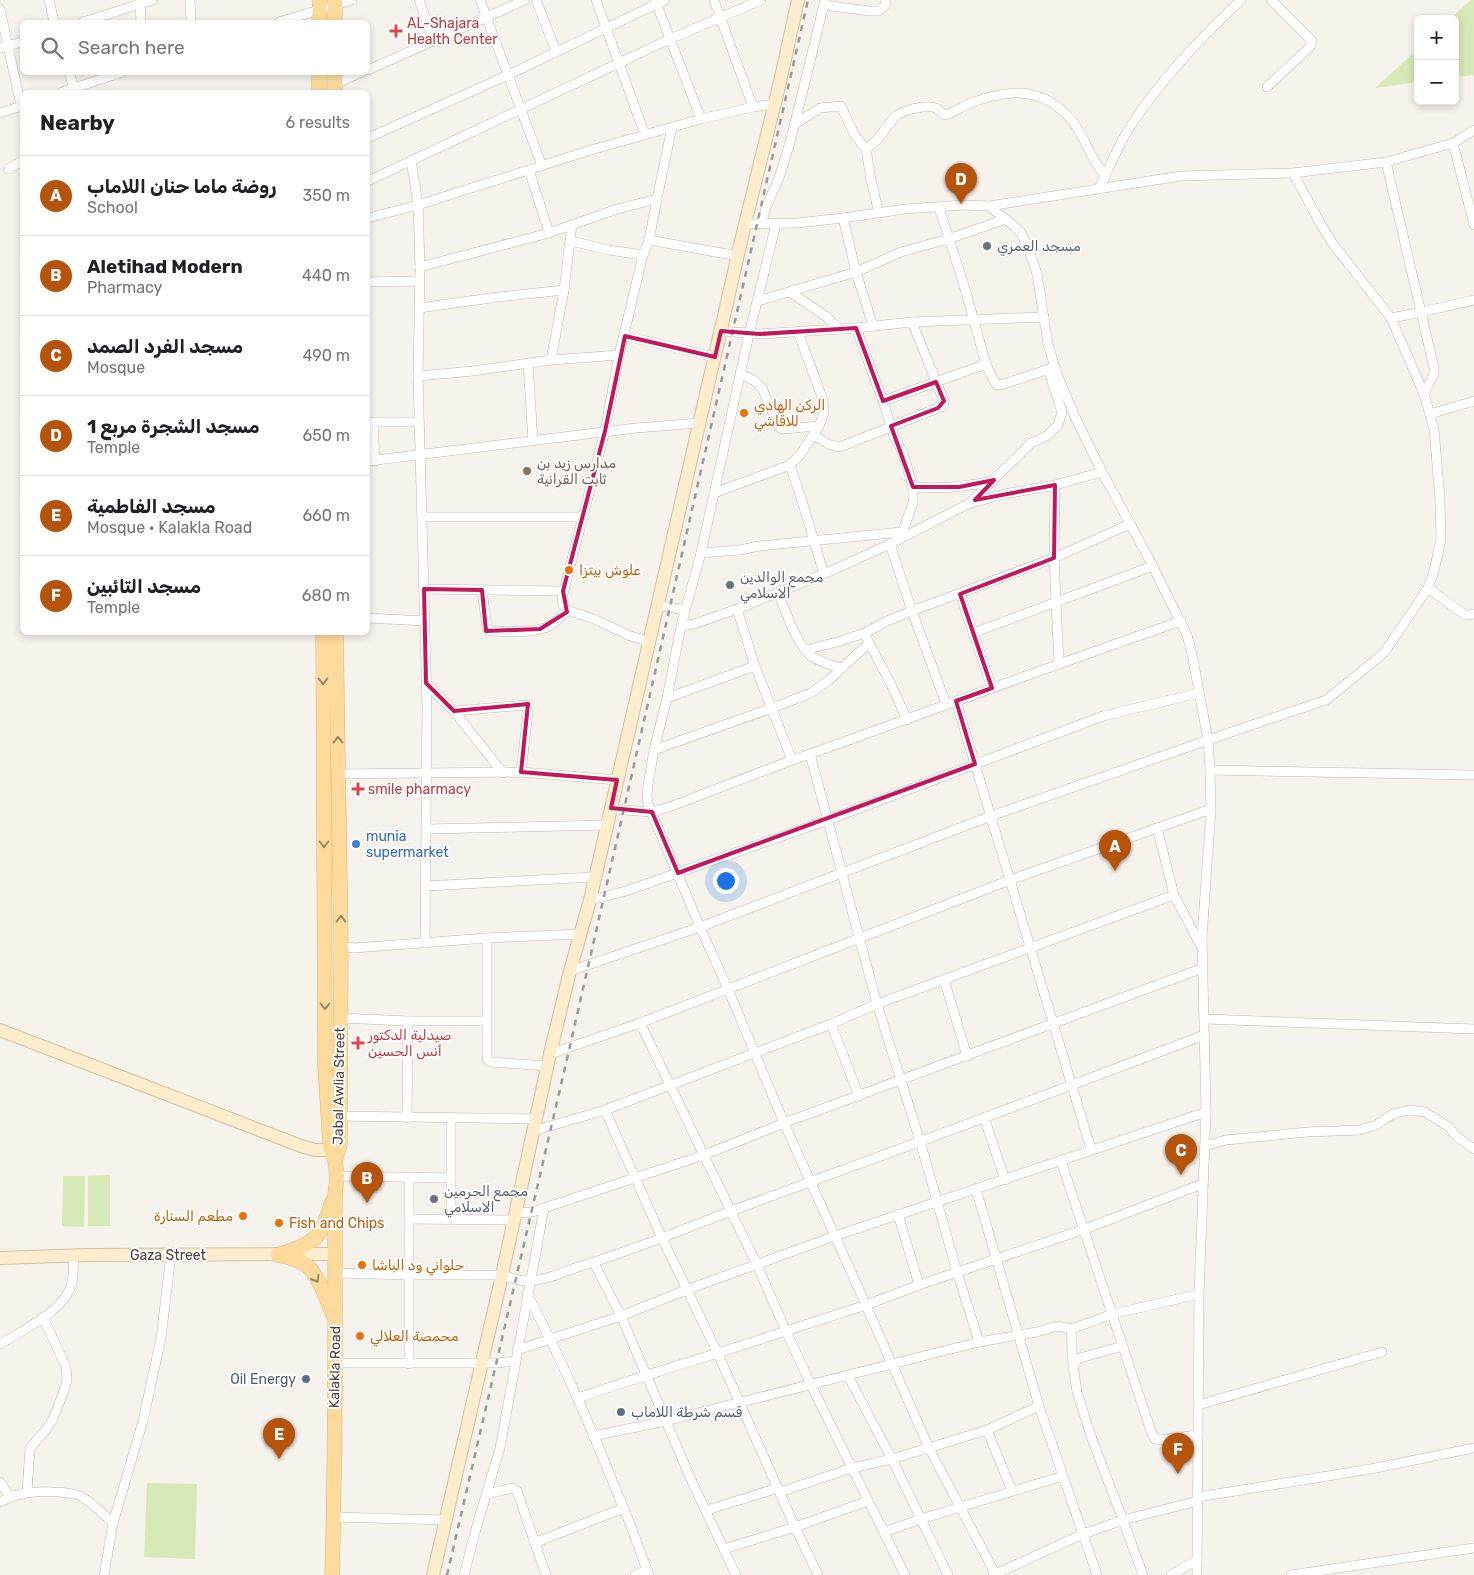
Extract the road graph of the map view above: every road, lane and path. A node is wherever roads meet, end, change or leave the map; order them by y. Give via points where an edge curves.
1 (49, 0) edge
2 (153, 0) edge
3 (190, 0) edge
4 (352, 0) edge
5 (419, 0) edge
6 (480, 0) edge
7 (525, 0) edge
8 (536, 0) edge
9 (596, 0) edge
10 (714, 0) edge
11 (761, 0) edge
12 (798, 0) edge
13 (886, 0) edge
14 (1241, 0) edge
15 (1271, 0) edge
16 (658, 1) edge
17 (140, 2) edge
18 (825, 2) edge
19 (335, 3) edge
20 (0, 9) edge
21 (320, 11) edge
22 (487, 17) junction
23 (720, 17) junction
24 (54, 20) edge
25 (89, 20) edge
26 (141, 20) edge
27 (191, 20) edge
28 (287, 20) edge
29 (335, 20) edge
30 (606, 29) junction
31 (670, 39) junction
32 (434, 42) junction
33 (20, 43) edge
34 (4, 47) edge
35 (556, 51) junction
36 (619, 64) junction
37 (370, 69) edge
38 (69, 75) edge
39 (115, 75) edge
40 (319, 75) edge
41 (355, 75) edge
42 (508, 75) junction
43 (335, 83) edge
44 (1267, 88) dead end
45 (74, 90) edge
46 (319, 90) edge
47 (20, 99) edge
48 (775, 104) junction
49 (20, 107) edge
50 (753, 107) junction
51 (521, 109) junction
52 (0, 113) edge
53 (701, 119) junction
54 (795, 124) junction
55 (672, 127) junction
56 (1474, 130) edge
57 (645, 136) junction
58 (370, 137) edge
59 (1453, 144) junction
60 (866, 149) junction
61 (411, 160) junction
62 (1386, 162) junction
63 (20, 163) edge
64 (542, 166) junction
65 (8, 169) dead end
66 (529, 170) junction
67 (1293, 173) junction
68 (1105, 176) junction
69 (370, 180) edge
70 (1099, 188) junction
71 (656, 199) junction
72 (418, 205) junction
73 (989, 206) junction
74 (938, 208) junction
75 (879, 212) junction
76 (370, 217) edge
77 (843, 218) junction
78 (1006, 219) junction
79 (572, 224) junction
80 (745, 224) junction
81 (761, 224) junction
82 (776, 224) junction
83 (1474, 225) edge
84 (549, 233) junction
85 (948, 239) junction
86 (649, 240) junction
87 (571, 241) junction
88 (643, 255) junction
89 (738, 256) junction
90 (420, 267) junction
91 (856, 272) junction
92 (419, 281) junction
93 (370, 282) edge
94 (564, 290) junction
95 (790, 292) junction
96 (1474, 300) edge
97 (758, 301) junction
98 (419, 308) junction
99 (1422, 312) junction
100 (1044, 317) junction
101 (1391, 318) junction
102 (973, 320) junction
103 (912, 322) junction
104 (873, 326) junction
105 (856, 328) junction
106 (839, 329) junction
107 (721, 331) junction
108 (798, 332) junction
109 (749, 334) junction
110 (625, 336) junction
111 (619, 355) junction
112 (715, 357) junction
113 (551, 360) junction
114 (528, 363) junction
115 (986, 364) junction
116 (1051, 368) junction
117 (740, 373) junction
118 (418, 376) junction
119 (936, 382) junction
120 (1424, 394) junction
121 (883, 401) junction
122 (1474, 401) edge
123 (1430, 414) junction
124 (419, 422) junction
125 (699, 423) junction
126 (819, 426) junction
127 (891, 426) junction
128 (605, 432) junction
129 (814, 435) junction
130 (533, 441) junction
131 (420, 456) junction
132 (371, 461) edge
133 (790, 465) junction
134 (1102, 472) junction
135 (994, 480) junction
136 (1055, 485) junction
137 (914, 487) junction
138 (714, 493) junction
139 (968, 504) junction
140 (422, 517) junction
141 (583, 517) junction
142 (1130, 524) junction
143 (901, 535) junction
144 (814, 540) junction
145 (890, 544) junction
146 (701, 553) junction
147 (1054, 558) junction
148 (1153, 566) junction
149 (824, 574) junction
150 (1428, 588) junction
151 (424, 589) junction
152 (482, 590) junction
153 (563, 591) junction
154 (778, 593) junction
155 (960, 594) junction
156 (1056, 603) junction
157 (657, 605) junction
158 (737, 609) junction
159 (567, 610) junction
160 (686, 610) junction
161 (912, 611) junction
162 (1474, 614) edge
163 (370, 618) edge
164 (425, 621) junction
165 (1181, 621) junction
166 (682, 626) junction
167 (865, 633) junction
168 (973, 633) junction
169 (323, 635) edge
170 (336, 635) edge
171 (649, 641) junction
172 (868, 643) junction
173 (805, 650) junction
174 (1059, 664) junction
175 (755, 666) junction
176 (841, 668) junction
177 (426, 683) junction
178 (992, 688) junction
179 (1199, 693) junction
180 (667, 698) junction
181 (956, 701) junction
182 (946, 704) junction
183 (772, 708) junction
184 (454, 710) junction
185 (907, 720) junction
186 (1208, 740) junction
187 (654, 750) junction
188 (810, 754) junction
189 (792, 760) junction
190 (975, 764) junction
191 (1210, 770) junction
192 (521, 772) junction
193 (426, 773) junction
194 (503, 773) junction
195 (339, 774) junction
196 (1474, 775) edge
197 (617, 780) junction
198 (611, 808) junction
199 (1210, 809) junction
200 (652, 812) junction
201 (991, 816) junction
202 (828, 820) junction
203 (607, 825) junction
204 (1157, 828) junction
205 (427, 829) junction
206 (842, 872) junction
207 (678, 873) junction
208 (594, 877) junction
209 (1010, 880) junction
210 (426, 886) junction
211 (1174, 895) junction
212 (590, 900) junction
213 (700, 927) junction
214 (581, 934) junction
215 (487, 938) junction
216 (859, 939) junction
217 (425, 943) junction
218 (341, 946) junction
219 (1030, 948) junction
220 (1202, 949) junction
221 (1203, 968) junction
222 (570, 971) junction
223 (944, 979) junction
224 (728, 989) junction
225 (877, 1004) junction
226 (340, 1018) junction
227 (1205, 1020) junction
228 (408, 1021) junction
229 (486, 1021) junction
230 (640, 1023) junction
231 (831, 1024) junction
232 (1053, 1024) junction
233 (1474, 1028) edge
234 (0, 1030) edge
235 (1204, 1035) junction
236 (754, 1053) junction
237 (967, 1056) junction
238 (549, 1060) junction
239 (902, 1080) junction
240 (670, 1085) junction
241 (1072, 1086) junction
242 (858, 1096) junction
243 (604, 1110) junction
244 (1206, 1112) junction
245 (340, 1116) junction
246 (984, 1117) junction
247 (408, 1118) junction
248 (451, 1118) junction
249 (784, 1123) junction
250 (534, 1125) junction
251 (920, 1141) junction
252 (1205, 1146) junction
253 (1474, 1149) edge
254 (1091, 1150) junction
255 (335, 1153) junction
256 (704, 1155) junction
257 (1061, 1161) junction
258 (337, 1176) junction
259 (409, 1177) junction
260 (451, 1178) junction
261 (635, 1178) junction
262 (1005, 1180) junction
263 (811, 1182) junction
264 (1202, 1184) junction
265 (976, 1189) junction
266 (335, 1195) junction
267 (938, 1201) junction
268 (544, 1208) junction
269 (731, 1211) junction
270 (898, 1214) junction
271 (515, 1216) junction
272 (410, 1219) junction
273 (451, 1219) junction
274 (1085, 1229) junction
275 (835, 1236) junction
276 (662, 1238) junction
277 (171, 1254) junction
278 (335, 1254) junction
279 (74, 1255) junction
280 (278, 1255) junction
281 (0, 1258) edge
282 (996, 1259) junction
283 (594, 1262) junction
284 (757, 1265) junction
285 (957, 1272) junction
286 (336, 1273) junction
287 (409, 1275) junction
288 (502, 1275) junction
289 (531, 1281) junction
290 (919, 1285) junction
291 (686, 1290) junction
292 (527, 1294) junction
293 (1199, 1294) junction
294 (866, 1305) junction
295 (1113, 1314) junction
296 (621, 1316) junction
297 (43, 1317) junction
298 (336, 1321) junction
299 (1071, 1329) junction
300 (786, 1331) junction
301 (1019, 1335) junction
302 (551, 1338) junction
303 (979, 1342) junction
304 (0, 1344) edge
305 (1123, 1346) junction
306 (517, 1350) junction
307 (1382, 1352) dead end
308 (718, 1354) junction
309 (515, 1361) junction
310 (335, 1363) junction
311 (482, 1363) junction
312 (409, 1364) junction
313 (893, 1365) junction
314 (1073, 1365) junction
315 (647, 1374) junction
316 (848, 1376) junction
317 (811, 1385) junction
318 (578, 1398) junction
319 (740, 1403) junction
320 (1198, 1405) junction
321 (1039, 1406) junction
322 (666, 1421) junction
323 (988, 1430) junction
324 (1198, 1435) junction
325 (593, 1436) junction
326 (929, 1448) junction
327 (1474, 1448) edge
328 (892, 1459) junction
329 (852, 1468) junction
330 (1063, 1476) junction
331 (0, 1482) edge
332 (779, 1490) junction
333 (1012, 1491) junction
334 (27, 1492) junction
335 (487, 1494) junction
336 (10, 1497) junction
337 (1198, 1499) junction
338 (868, 1501) junction
339 (0, 1502) edge
340 (959, 1507) junction
341 (624, 1508) junction
342 (706, 1510) junction
343 (334, 1517) junction
344 (921, 1519) junction
345 (446, 1520) junction
346 (1123, 1520) junction
347 (113, 1523) junction
348 (795, 1526) junction
349 (884, 1532) junction
350 (1083, 1534) junction
351 (534, 1543) junction
352 (1474, 1548) edge
353 (724, 1549) junction
354 (1197, 1560) junction
355 (648, 1572) edge
356 (468, 1573) edge
357 (104, 1575) edge
358 (332, 1575) edge
359 (433, 1575) edge
360 (546, 1575) edge
361 (635, 1575) edge
362 (736, 1575) edge
363 (818, 1575) edge
364 (905, 1575) edge
365 (948, 1575) edge
366 (995, 1575) edge
367 (1097, 1575) edge
368 (1143, 1575) edge
369 (1171, 1575) edge
370 (1197, 1575) edge
371 (1291, 1575) edge

1 - 24 street
2 - 17 street
3 - 27 street
4 - 19 street
5 - 32 street
6 - 22 street
7 - 22 street
8 - 35 street
9 - 30 street
10 - 23 street
11 - 23 street
12 - 48 street
13 - 18 street via 885,6 878,11
14 - 68 street via 1185,55 1156,90 1127,132
15 - 44 street via 1312,41 1310,47
16 - 30 street
16 - 31 street
17 - 25 street
17 - 26 street
18 - 54 street
19 - 21 street
19 - 29 main road
20 - 34 street
21 - 28 street
22 - 32 street
22 - 42 street
23 - 31 street
23 - 50 street
30 - 35 street
30 - 36 street
31 - 36 street
31 - 53 street
32 - 37 street
33 - 34 street
34 - 47 street
35 - 42 street
36 - 51 street
36 - 57 street
38 - 45 street
39 - 45 street
40 - 46 main road
41 - 43 street
42 - 51 street
42 - 58 street
48 - 50 street
48 - 80 street
49 - 52 street
50 - 53 street
51 - 61 street
51 - 64 street
53 - 55 street
54 - 60 street via 820,108 841,106 854,134
54 - 81 street
55 - 57 street
55 - 71 street
56 - 59 street
57 - 64 street
59 - 62 street
59 - 83 street
60 - 68 street via 874,145 896,116 907,111 934,108 945,115 980,101 1017,93 1030,94 1053,103 1069,117
60 - 75 street
61 - 69 street
61 - 72 street
62 - 67 street
62 - 99 street
63 - 65 street
64 - 66 street
66 - 72 street
66 - 84 street
67 - 70 street via 1181,176
67 - 101 street via 1333,244
68 - 70 street
70 - 73 street
71 - 79 street
71 - 86 street
72 - 76 street
72 - 90 street
73 - 74 street
73 - 78 street
74 - 75 street
74 - 85 street
75 - 77 street
77 - 82 street
77 - 91 street
78 - 85 street
78 - 100 street via 1021,233 1029,250 1037,274
79 - 84 street
79 - 87 street
80 - 81 street
80 - 89 street
81 - 82 street
82 - 97 street
84 - 90 street
85 - 91 street via 901,252
85 - 102 street
86 - 88 street
86 - 89 street
87 - 88 street
87 - 94 street
88 - 110 street
89 - 107 street
90 - 92 street
91 - 95 street
91 - 104 street
92 - 93 street
92 - 98 street
94 - 98 street
94 - 113 street
95 - 97 street
95 - 106 street via 827,316
96 - 99 street
97 - 109 street
98 - 118 street
99 - 101 street
99 - 120 street via 1434,368
100 - 102 street
100 - 116 street
101 - 120 street
102 - 103 street
102 - 115 street
103 - 104 street
103 - 119 street
104 - 105 street
105 - 106 street
105 - 121 street
106 - 108 street
107 - 109 street
107 - 112 street
108 - 109 street
108 - 126 street via 823,400 824,413
109 - 117 street
110 - 111 street
110 - 112 street
111 - 113 street
111 - 128 street
112 - 125 street
113 - 114 street
114 - 118 street
114 - 130 street
115 - 116 street via 998,385
115 - 119 street
116 - 134 street
116 - 135 street via 1062,412 1058,425 1048,435 1031,443
117 - 126 street via 759,385 779,427
117 - 138 street
118 - 124 street
119 - 121 street
119 - 127 street via 944,402 942,406
120 - 123 street
121 - 127 street
122 - 123 street
123 - 150 street via 1436,450 1441,539
124 - 131 street
124 - 132 street via 373,422
125 - 128 street
125 - 157 street
126 - 129 street
127 - 129 street via 840,447
127 - 137 street
128 - 130 street
128 - 141 street
129 - 133 street
130 - 131 street
131 - 132 street
131 - 140 street
133 - 138 street
133 - 144 street
134 - 136 street
134 - 142 street
135 - 137 street via 959,487
135 - 139 street
136 - 139 street
136 - 147 street
137 - 143 street via 913,503
138 - 146 street
139 - 143 street
140 - 141 street
140 - 151 street
141 - 153 street
142 - 147 street
142 - 148 street
143 - 144 street
143 - 145 street
144 - 146 street
144 - 149 street
145 - 149 street
145 - 161 street
146 - 160 street
147 - 155 street
147 - 156 street
148 - 156 street
148 - 165 street
149 - 154 street
150 - 162 street via 1465,615
150 - 186 street via 1384,653 1326,700
151 - 152 street
151 - 164 street
152 - 153 street
152 - 159 street via 485,622 490,631 540,629 555,622
153 - 159 street via 562,605
154 - 158 street
154 - 173 street
155 - 161 street
155 - 168 street
156 - 168 street
156 - 174 street
157 - 160 street
157 - 171 street
158 - 166 street
158 - 175 street
159 - 171 street
160 - 166 street
161 - 167 street
161 - 182 street
163 - 164 street
164 - 177 street
165 - 174 street
165 - 179 street via 1192,654
166 - 180 street
167 - 172 street
167 - 173 street
168 - 178 street
169 -> 255 main road, Jabal Awlia Street via 325,1065 330,1145
195 -> 170 main road, Jabal Awlia Street
171 - 197 street
172 - 176 street
172 - 185 street
173 - 176 street via 818,660
174 - 178 street
175 - 180 street
175 - 183 street
176 - 183 street via 811,693
177 - 184 street
177 - 193 street
178 - 181 street
179 - 186 street
179 - 190 street via 1110,713
180 - 187 street
181 - 182 street
181 - 190 street
182 - 185 street
183 - 187 street
183 - 189 street
184 - 192 street via 525,705 528,712
184 - 194 street
185 - 188 street
186 - 191 street
186 - 201 street
187 - 200 street via 647,795
188 - 189 street
188 - 202 street
189 - 200 street
190 - 201 street
190 - 202 street
191 - 196 street
191 - 199 street
192 - 194 street
192 - 197 street
193 - 194 street
193 - 195 street
193 - 205 street
218 -> 195 main road, Jabal Awlia Street
197 - 198 street
198 - 200 street
198 - 203 street
199 - 204 street
199 - 220 street
200 - 207 street
201 - 206 street
201 - 209 street
202 - 206 street
202 - 207 street
203 - 205 street
203 - 208 street
204 - 209 street
204 - 211 street
205 - 210 street
206 - 213 street
206 - 216 street
207 - 212 street
207 - 213 street
208 - 210 street
208 - 212 street
209 - 216 street
209 - 219 street
210 - 217 street
211 - 219 street
211 - 220 street
212 - 214 street
213 - 222 street
213 - 224 street
214 - 215 street
214 - 222 street
215 - 217 street
215 - 229 street
216 - 224 street
216 - 225 street
217 - 218 street
218 - 226 main road, Jabal Awlia Street
219 - 223 street
219 - 232 street
220 - 221 street
221 - 227 street
221 - 232 street
222 - 238 street
223 - 225 street
223 - 237 street
224 - 230 street
224 - 236 street
225 - 231 street
225 - 239 street
226 - 228 street
226 - 245 main road, Jabal Awlia Street
227 - 233 street
227 - 235 street
228 - 229 street
228 - 247 street
229 - 238 street via 488,1061
230 - 238 street
230 - 240 street
231 - 236 street
231 - 242 street
232 - 237 street
232 - 241 street
234 - 255 street via 301,1146
235 - 241 street
235 - 244 street
236 - 240 street
236 - 249 street
237 - 239 street
238 - 250 street
239 - 242 street
239 - 251 street
240 - 243 street
240 - 256 street
241 - 246 street
241 - 254 street
242 - 249 street
243 - 250 street
243 - 261 street
244 - 252 street
244 - 254 street
245 - 247 street
245 - 255 main road, Jabal Awlia Street
246 - 251 street
246 - 262 street
247 - 248 street
248 - 250 street
248 - 260 street
249 - 256 street
249 - 263 street
250 - 271 street
251 - 263 street
251 - 267 street
252 - 253 street via 1226,1140 1360,1130 1409,1110 1425,1112
252 - 264 street
254 - 257 street
255 - 258 main road, Kalakla Road
256 - 261 street
256 - 269 street
257 - 262 street
257 - 274 street
258 - 259 street
258 - 266 main road, Kalakla Road
259 - 260 street
259 - 272 street
260 - 273 street
261 - 268 street
261 - 276 street
262 - 265 street
263 - 269 street
263 - 275 street
264 - 274 street
264 - 293 street
265 - 267 street
265 - 282 street
266 - 278 main road, Kalakla Road
266 - 280 main road via 317,1236
267 - 270 street
267 - 285 street
268 - 271 street
268 - 289 street
269 - 276 street
269 - 284 street
270 - 275 street
270 - 290 street
271 - 273 street
271 - 288 street
272 - 273 street
272 - 287 street
274 - 282 street
274 - 295 street
275 - 284 street
275 - 294 street
276 - 283 street
276 - 291 street
277 - 279 street, Gaza Street
277 - 280 street, Gaza Street
277 - 347 street via 161,1338 145,1412
278 - 280 street, Gaza Street
278 - 286 main road, Kalakla Road
279 - 281 street, Gaza Street
279 - 297 street via 72,1283 68,1292 55,1310
280 -> 298 main road via 309,1268 318,1280
282 - 285 street
282 - 301 street
283 - 289 street
283 - 296 street
284 - 291 street
284 - 300 street
285 - 290 street
285 - 303 street
286 - 287 street
286 - 298 main road, Kalakla Road
287 - 288 street
287 - 312 street
288 - 289 street
288 - 311 street
289 - 292 street
290 - 294 street
291 - 296 street
291 - 308 street
292 - 302 street
292 - 306 street
293 - 295 street
293 - 320 street
294 - 300 street
294 - 313 street
295 - 299 street
295 - 305 street
296 - 302 street
296 - 315 street
297 - 304 street
297 - 334 street via 66,1367 67,1379 53,1419 30,1448
298 - 310 main road, Kalakla Road
299 - 301 street via 1057,1326
299 - 314 street
300 - 308 street
300 - 317 street
301 - 303 street
301 - 321 street
302 - 306 street
302 - 318 street
303 - 313 street
305 - 314 street via 1080,1358
305 - 324 street via 1155,1438
306 - 309 street
307 - 320 street
308 - 315 street
308 - 319 street
309 - 311 street
309 - 335 street via 500,1448
310 - 312 street
310 - 343 main road, Kalakla Road
311 - 312 street
311 - 345 street
313 - 316 street
313 - 326 street
314 - 346 street via 1085,1418
315 - 318 street
315 - 322 street
316 - 317 street
316 - 328 street
317 - 319 street
317 - 329 street
318 - 325 street
319 - 322 street
319 - 332 street
320 - 324 street
321 - 323 street
321 - 330 street
322 - 325 street
322 - 342 street
323 - 326 street
323 - 333 street
324 - 337 street
325 - 341 street
326 - 328 street
326 - 340 street
327 - 337 street
328 - 329 street
328 - 344 street
329 - 332 street
329 - 338 street
330 - 333 street
330 - 350 street
331 - 336 street
332 - 342 street
332 - 348 street
333 - 340 street
334 - 336 street
334 - 347 street via 68,1492 81,1497
335 - 351 street via 516,1489
335 - 356 street
336 - 339 street
337 - 346 street
337 - 354 street
338 - 348 street
338 - 349 street
340 - 344 street
340 - 366 street
341 - 351 street
341 - 355 street
342 - 353 street
343 - 345 street
343 - 358 main road, Kalakla Road
344 - 349 street
344 - 365 street
345 - 359 street
346 - 350 street
346 - 368 street
347 - 357 street
348 - 353 street
348 - 363 street
349 - 364 street
350 - 366 street
350 - 367 street
351 - 360 street
352 - 371 street
353 - 362 street
354 - 369 street
354 - 370 street
355 - 361 street

